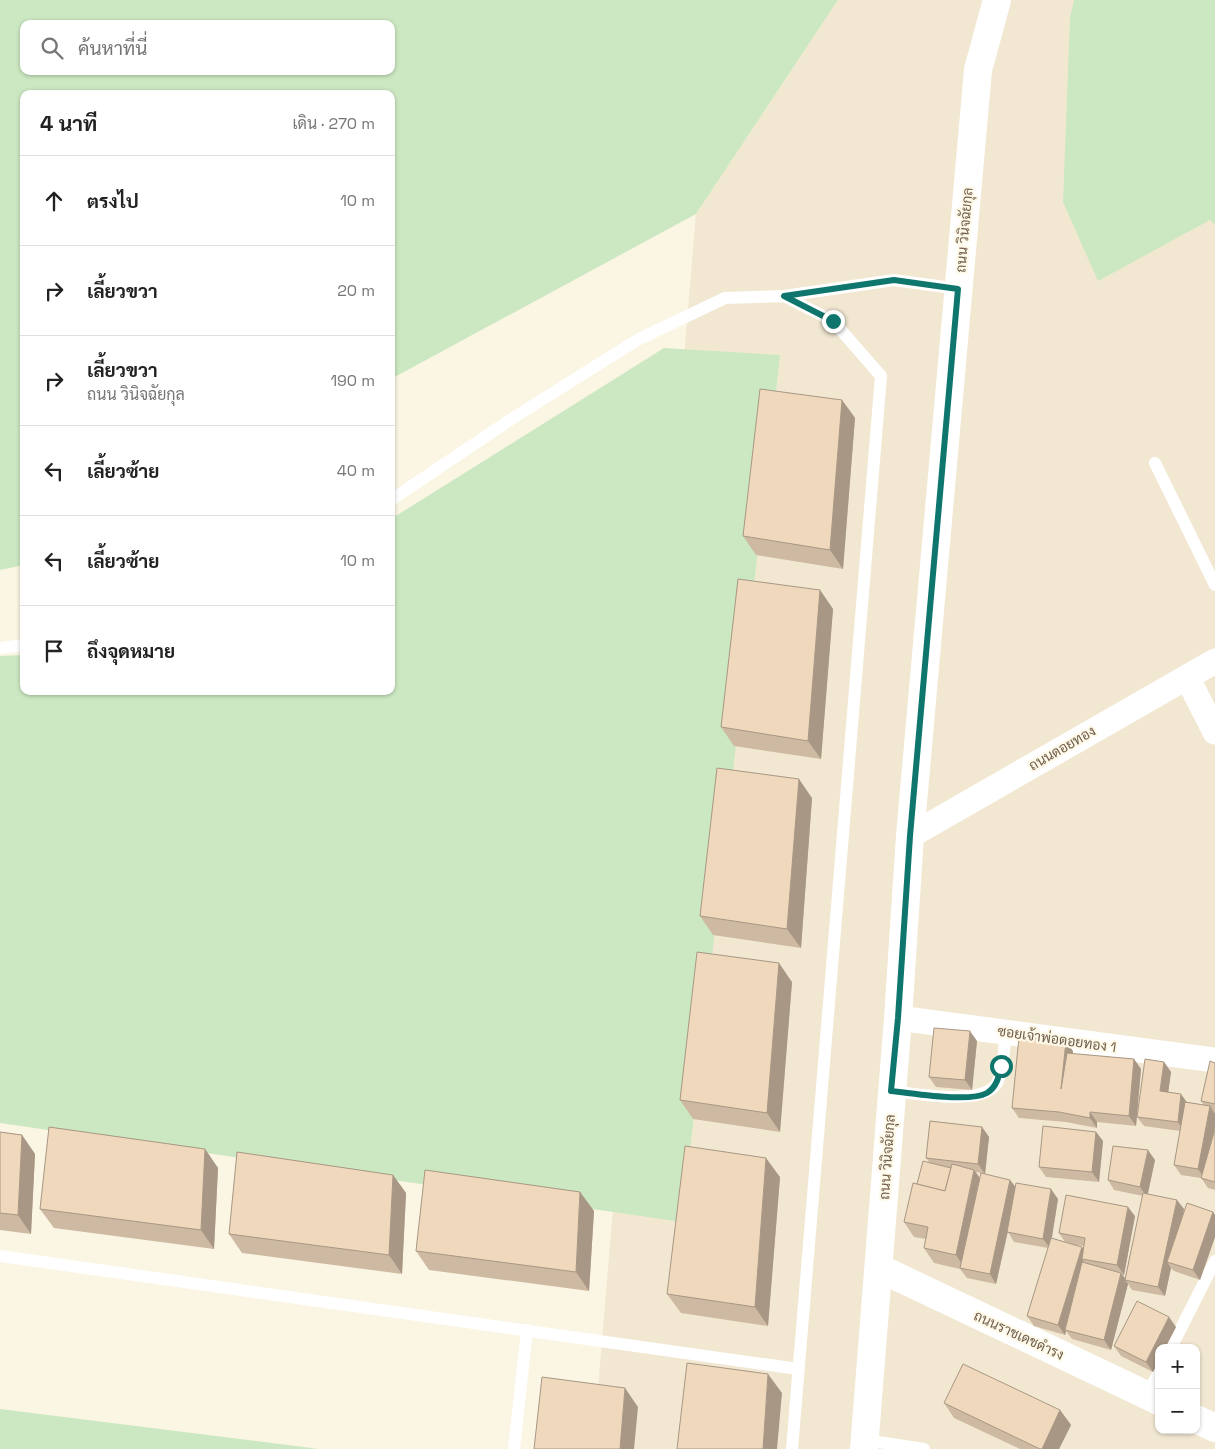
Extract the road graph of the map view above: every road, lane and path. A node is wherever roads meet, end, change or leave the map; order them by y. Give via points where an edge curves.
1 (997, 0) edge
2 (958, 289) junction
3 (784, 296) junction
4 (1155, 463) dead end
5 (395, 497) edge
6 (1215, 585) edge
7 (20, 646) edge
8 (0, 648) edge
9 (1215, 660) edge
10 (1187, 677) junction
11 (1215, 732) edge
12 (910, 836) junction
13 (898, 1018) junction
14 (1005, 1043) dead end
15 (1215, 1060) edge
16 (891, 1091) junction
17 (0, 1256) edge
18 (1215, 1261) edge
19 (879, 1268) junction
20 (527, 1330) junction
21 (1173, 1344) edge
22 (798, 1369) junction
23 (1153, 1398) edge
24 (1200, 1421) edge
25 (1215, 1428) edge
26 (864, 1444) edge
27 (514, 1449) edge
28 (792, 1449) edge
29 (924, 1449) edge

1 - 2 street, ถนน วินิจฉัยกุล via 978,70
2 - 3 lane via 894,280
2 - 12 street, ถนน วินิจฉัยกุล
3 - 5 lane via 725,298 637,340
3 - 22 lane via 833,321 880,376
4 - 6 lane
7 - 8 lane
9 - 10 street, ถนนดอยทอง
10 - 11 street
10 - 12 street, ถนนดอยทอง
12 - 13 street, ถนน วินิจฉัยกุล
13 - 15 street, ซอยเจ้าพ่อดอยทอง 1
13 - 16 street, ถนน วินิจฉัยกุล
14 - 16 lane via 998,1082 987,1093 969,1098
16 - 19 street, ถนน วินิจฉัยกุล
17 - 20 lane
18 - 21 lane
19 - 23 street, ถนนราชเดชดำรง
19 - 26 street, ถนน วินิจฉัยกุล
20 - 22 lane
20 - 27 lane
22 - 28 lane
24 - 25 street
26 - 29 lane

